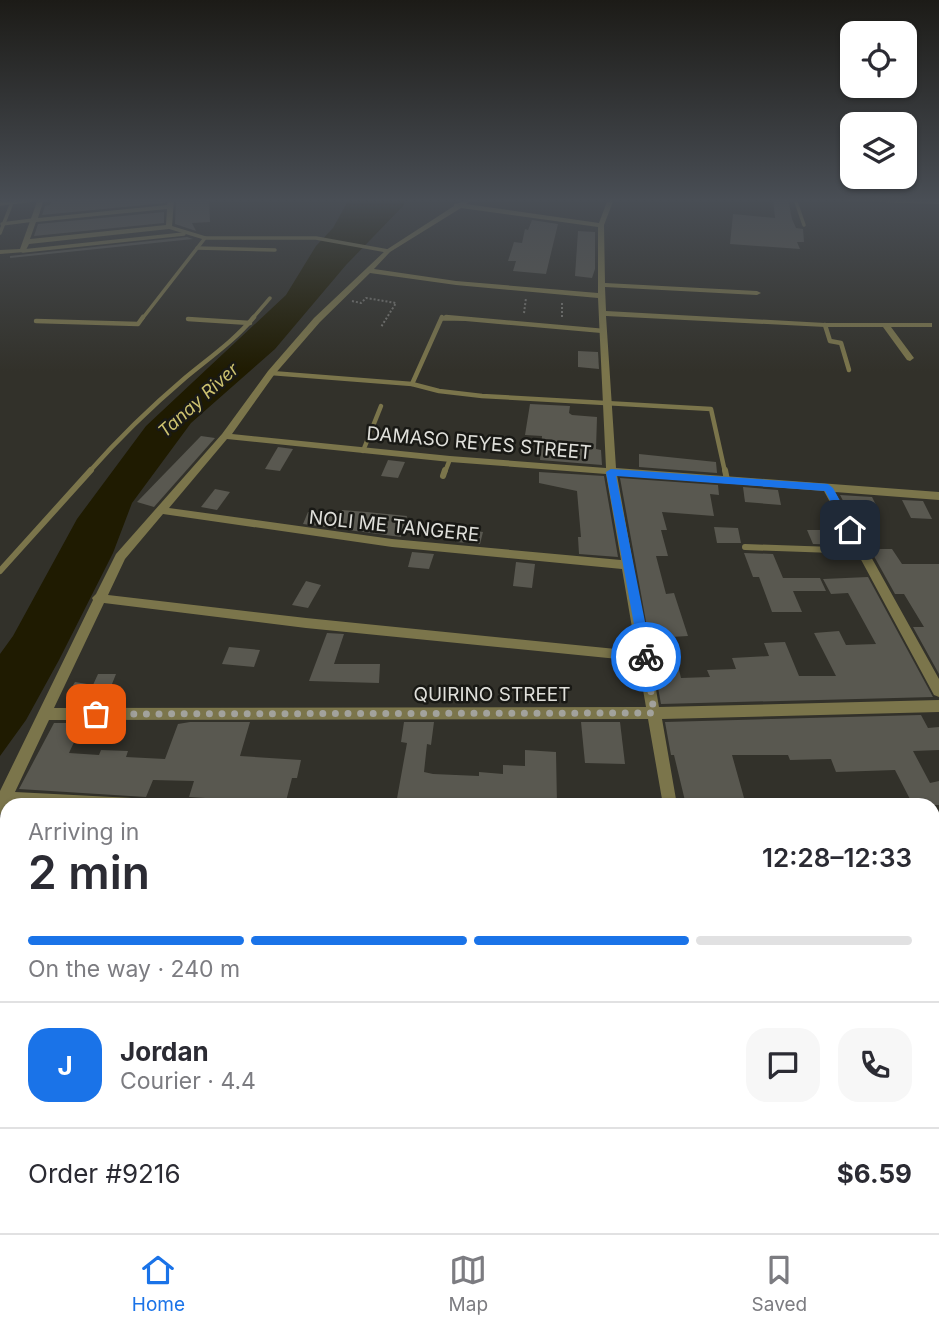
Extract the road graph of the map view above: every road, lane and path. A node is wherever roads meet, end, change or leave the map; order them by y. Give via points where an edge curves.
1 (190, 257) edge
2 (382, 257) edge
3 (601, 257) edge
4 (367, 270) junction
5 (601, 285) junction
6 (757, 293) dead end
7 (601, 296) junction
8 (270, 298) dead end
9 (338, 298) junction
10 (602, 313) junction
11 (188, 318) dead end
12 (36, 321) dead end
13 (250, 323) junction
14 (929, 324) dead end
15 (825, 325) junction
16 (886, 326) junction
17 (381, 327) dead end
18 (604, 331) junction
19 (910, 358) dead end
20 (849, 370) dead end
21 (271, 373) junction
22 (412, 384) junction
23 (608, 405) junction
24 (381, 406) dead end
25 (225, 436) junction
26 (363, 451) junction
27 (450, 459) junction
28 (611, 472) junction
29 (443, 476) dead end
30 (727, 481) junction
31 (828, 488) junction
32 (939, 496) edge
33 (159, 510) junction
34 (745, 547) dead end
35 (862, 551) junction
36 (628, 565) junction
37 (0, 571) edge
38 (98, 598) junction
39 (646, 657) junction
40 (939, 691) edge
41 (939, 706) edge
42 (654, 713) junction
43 (44, 714) junction
44 (5, 798) edge
45 (669, 798) edge

1 - 12 lane via 138,324
2 - 4 street
3 - 5 street
4 - 7 street
4 - 9 street
5 - 6 street
5 - 7 street
7 - 10 street
8 - 13 lane
9 - 17 path via 396,303
9 - 21 street
10 - 15 street
10 - 18 street
11 - 13 lane
13 - 37 lane via 123,434
14 - 16 street
15 - 16 street
15 - 20 lane via 830,341 841,343
16 - 19 street
18 - 22 lane via 442,317
18 - 23 street
21 - 22 lane
21 - 25 street
22 - 23 lane via 450,393
23 - 28 street
23 - 30 lane via 711,410
24 - 26 lane
25 - 26 street, DAMASO REYES STREET
25 - 33 street
26 - 27 street, DAMASO REYES STREET
27 - 28 street, DAMASO REYES STREET
27 - 29 lane
28 - 30 street, DAMASO REYES STREET
28 - 36 street
30 - 31 street, DAMASO REYES STREET
31 - 32 street, DAMASO REYES STREET
31 - 35 street
33 - 36 street, NOLI ME TANGERE via 308,534 519,558
33 - 38 street via 120,557
34 - 35 lane
35 - 40 street
36 - 39 street
38 - 39 street
38 - 43 street
39 - 42 street
41 - 42 street, QUIRINO STREET
42 - 43 street, QUIRINO STREET
42 - 45 street
43 - 44 street

